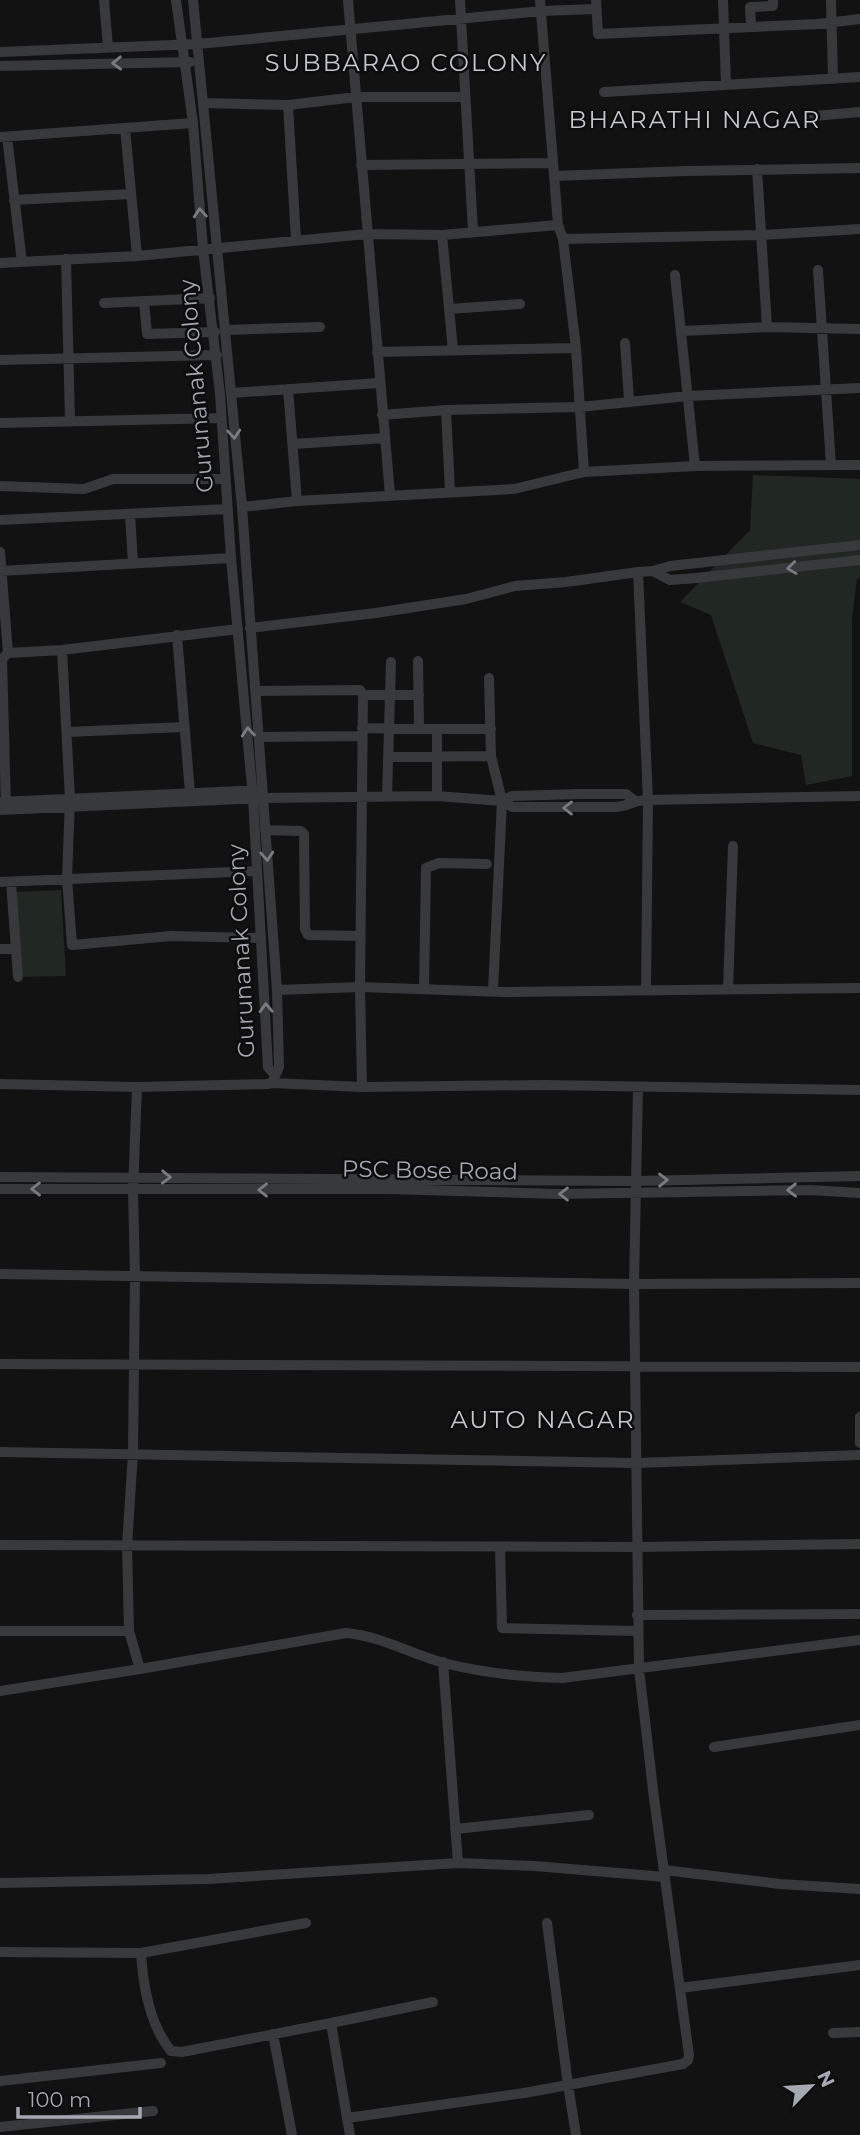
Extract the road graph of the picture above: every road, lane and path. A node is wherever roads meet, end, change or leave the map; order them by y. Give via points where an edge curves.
1 (104, 0) edge
2 (176, 0) edge
3 (193, 0) edge
4 (348, 0) edge
5 (460, 0) edge
6 (723, 0) edge
7 (773, 0) edge
8 (831, 0) edge
9 (596, 4) edge
10 (540, 5) edge
11 (860, 19) edge
12 (460, 20) junction
13 (833, 22) junction
14 (751, 26) junction
15 (723, 27) junction
16 (350, 30) junction
17 (198, 44) junction
18 (183, 45) junction
19 (108, 47) junction
20 (0, 52) edge
21 (200, 61) junction
22 (185, 63) junction
23 (0, 66) edge
24 (860, 78) edge
25 (833, 79) junction
26 (726, 84) junction
27 (604, 92) dead end
28 (356, 97) junction
29 (464, 97) junction
30 (203, 103) junction
31 (288, 105) junction
32 (860, 112) edge
33 (814, 116) dead end
34 (193, 123) junction
35 (125, 128) junction
36 (3, 137) edge
37 (553, 163) junction
38 (469, 164) junction
39 (361, 165) junction
40 (860, 167) edge
41 (757, 169) junction
42 (554, 176) junction
43 (131, 194) junction
44 (14, 200) junction
45 (558, 225) junction
46 (860, 229) edge
47 (473, 231) junction
48 (367, 234) junction
49 (442, 235) junction
50 (761, 235) junction
51 (563, 239) junction
52 (296, 240) junction
53 (203, 249) junction
54 (217, 249) junction
55 (137, 256) junction
56 (66, 259) junction
57 (22, 262) junction
58 (0, 263) edge
59 (818, 270) dead end
60 (675, 275) dead end
61 (210, 298) junction
62 (144, 301) junction
63 (104, 303) dead end
64 (520, 304) dead end
65 (449, 309) junction
66 (320, 327) dead end
67 (768, 327) junction
68 (822, 328) junction
69 (860, 329) edge
70 (220, 331) junction
71 (682, 331) junction
72 (625, 343) dead end
73 (576, 348) junction
74 (453, 350) junction
75 (377, 352) junction
76 (217, 355) junction
77 (69, 359) junction
78 (0, 360) edge
79 (379, 383) junction
80 (860, 388) edge
81 (288, 389) junction
82 (827, 389) junction
83 (230, 393) junction
84 (688, 396) junction
85 (629, 400) junction
86 (580, 407) junction
87 (446, 410) junction
88 (382, 415) junction
89 (221, 418) junction
90 (70, 421) junction
91 (0, 423) edge
92 (385, 438) junction
93 (293, 444) junction
94 (860, 464) edge
95 (831, 465) junction
96 (695, 466) junction
97 (584, 472) junction
98 (226, 478) junction
99 (0, 486) edge
100 (450, 492) junction
101 (390, 495) junction
102 (297, 501) junction
103 (242, 512) junction
104 (228, 513) junction
105 (130, 514) junction
106 (0, 520) edge
107 (860, 545) edge
108 (0, 552) edge
109 (230, 558) junction
110 (860, 560) edge
111 (133, 563) junction
112 (0, 571) edge
113 (653, 571) junction
114 (638, 572) junction
115 (250, 628) junction
116 (238, 629) junction
117 (177, 635) junction
118 (62, 650) junction
119 (3, 657) edge
120 (418, 661) dead end
121 (391, 662) dead end
122 (489, 678) dead end
123 (255, 691) junction
124 (362, 695) junction
125 (390, 695) junction
126 (419, 695) junction
127 (2, 726) edge
128 (184, 727) junction
129 (389, 728) junction
130 (419, 729) junction
131 (437, 729) junction
132 (491, 729) junction
133 (67, 732) junction
134 (362, 732) junction
135 (259, 737) junction
136 (437, 756) junction
137 (491, 756) junction
138 (388, 757) junction
139 (190, 793) junction
140 (258, 794) junction
141 (360, 796) junction
142 (387, 796) junction
143 (437, 796) junction
144 (860, 796) edge
145 (648, 800) junction
146 (502, 801) junction
147 (70, 804) junction
148 (3, 806) edge
149 (265, 830) junction
150 (733, 846) dead end
151 (487, 864) dead end
152 (257, 871) junction
153 (67, 879) junction
154 (5, 882) edge
155 (360, 936) junction
156 (261, 938) junction
157 (0, 949) edge
158 (16, 949) junction
159 (18, 977) dead end
160 (360, 987) junction
161 (860, 988) edge
162 (424, 989) junction
163 (728, 989) junction
164 (277, 990) junction
165 (646, 990) junction
166 (493, 991) junction
167 (273, 1079) junction
168 (0, 1084) edge
169 (137, 1087) junction
170 (362, 1087) junction
171 (638, 1087) junction
172 (860, 1090) edge
173 (134, 1176) junction
174 (860, 1176) edge
175 (0, 1177) edge
176 (635, 1181) junction
177 (0, 1189) edge
178 (133, 1190) junction
179 (860, 1193) edge
180 (635, 1194) junction
181 (0, 1274) edge
182 (135, 1275) junction
183 (860, 1283) edge
184 (634, 1284) junction
185 (0, 1364) edge
186 (135, 1364) junction
187 (860, 1367) edge
188 (635, 1368) junction
189 (860, 1417) edge
190 (860, 1443) edge
191 (0, 1452) edge
192 (133, 1453) junction
193 (860, 1455) edge
194 (636, 1462) junction
195 (860, 1544) edge
196 (0, 1545) edge
197 (127, 1546) junction
198 (500, 1547) junction
199 (636, 1547) junction
200 (860, 1614) edge
201 (637, 1615) junction
202 (0, 1631) edge
203 (129, 1631) junction
204 (637, 1631) junction
205 (860, 1640) edge
206 (443, 1662) junction
207 (140, 1669) junction
208 (639, 1669) junction
209 (0, 1691) edge
210 (860, 1725) edge
211 (714, 1747) dead end
212 (589, 1815) dead end
213 (455, 1829) junction
214 (458, 1863) junction
215 (665, 1874) junction
216 (0, 1882) edge
217 (860, 1889) edge
218 (306, 1923) dead end
219 (547, 1923) dead end
220 (0, 1952) edge
221 (141, 1952) junction
222 (860, 1965) edge
223 (680, 1988) junction
224 (433, 2002) dead end
225 (331, 2023) junction
226 (860, 2032) edge
227 (834, 2033) dead end
228 (273, 2034) junction
229 (161, 2063) dead end
230 (0, 2081) edge
231 (568, 2085) junction
232 (153, 2111) dead end
233 (347, 2118) junction
234 (0, 2127) edge
235 (292, 2135) edge
236 (350, 2135) edge
237 (576, 2135) edge

1 - 19 street
2 - 18 street, Gurunanak Colony
3 - 17 street, Gurunanak Colony
4 - 16 street
5 - 12 street
6 - 15 street
7 - 14 street via 773,6 750,7
8 - 13 street
9 - 10 street
9 - 15 street via 598,34
10 - 12 street
10 - 37 street
11 - 13 street
12 - 16 street
12 - 29 street
13 - 14 street
13 - 25 street
14 - 15 street
15 - 26 street
16 - 17 street
16 - 28 street
17 - 18 street
17 - 21 street, Gurunanak Colony
18 - 19 street
18 - 22 street, Gurunanak Colony
19 - 20 street
21 - 22 street
21 - 30 street, Gurunanak Colony
22 -> 23 street
22 - 34 street, Gurunanak Colony
24 - 25 street
25 - 26 street
26 - 27 street
28 - 29 street
28 - 31 street
28 - 39 street
29 - 38 street
30 - 31 street
30 - 54 street, Gurunanak Colony
31 - 52 street
32 - 33 street
34 - 35 street
53 -> 34 street, Gurunanak Colony
35 - 36 street
35 - 43 street
36 - 44 street
37 - 38 street
37 - 42 street
38 - 39 street
38 - 47 street
39 - 48 street
40 - 41 street
41 - 42 street
41 - 50 street
42 - 45 street
43 - 44 street
43 - 55 street
44 - 57 street
45 - 47 street
45 - 51 street
46 - 50 street
47 - 49 street
48 - 49 street
48 - 52 street
48 - 75 street
49 - 65 street
50 - 51 street
50 - 67 street
51 - 73 street
52 - 54 street
53 - 54 street
53 - 55 street
53 - 61 street, Gurunanak Colony
54 - 70 street, Gurunanak Colony
55 - 56 street
56 - 57 street
56 - 77 street
57 - 58 street
59 - 68 street
60 - 71 street
61 - 62 street
61 - 70 street, Gurunanak Colony
62 - 63 street
62 - 70 street via 147,334
64 - 65 street
65 - 74 street
66 - 70 street
67 - 68 street
67 - 71 street
68 - 69 street
68 - 82 street
70 - 76 street, Gurunanak Colony
70 - 83 street, Gurunanak Colony
71 - 84 street
72 - 85 street
73 - 74 street
73 - 86 street
74 - 75 street
75 - 79 street
76 - 77 street
76 - 89 street, Gurunanak Colony
77 - 78 street
77 - 90 street
79 - 81 street
79 - 88 street
80 - 82 street
81 - 83 street
81 - 93 street
82 - 84 street
82 - 95 street
83 -> 103 street, Gurunanak Colony
84 - 85 street
84 - 96 street
85 - 86 street
86 - 87 street
86 - 97 street
87 - 88 street
87 - 100 street
88 - 92 street
89 - 90 street
89 - 98 street, Gurunanak Colony
90 - 91 street
92 - 93 street
92 - 101 street
93 - 102 street
94 - 95 street
95 - 96 street
96 - 97 street
97 - 100 street via 514,489
98 - 99 street via 113,479 84,489
98 - 104 street, Gurunanak Colony
100 - 101 street
101 - 102 street
102 - 103 street
103 - 104 street
103 - 115 street, Gurunanak Colony
104 - 105 street via 172,510
104 - 109 street, Gurunanak Colony
105 - 106 street
105 - 111 street
107 - 113 street
108 - 112 street
109 - 111 street
109 - 116 street, Gurunanak Colony
110 -> 113 street via 670,580
111 - 112 street
112 - 119 street
113 - 114 street
114 - 115 street via 514,586 466,599
114 - 145 street
115 - 123 street, Gurunanak Colony
116 - 117 street
140 -> 116 street, Gurunanak Colony
117 - 118 street
117 - 128 street
118 - 119 street
118 - 133 street
119 - 127 street
120 - 126 street
121 - 125 street
122 - 132 street
123 - 124 street via 360,690
123 - 135 street, Gurunanak Colony
124 - 125 street
124 - 134 street
125 - 126 street
125 - 129 street
126 - 130 street
127 - 148 street
128 - 133 street
128 - 139 street
129 - 130 street
129 - 134 street
129 - 138 street
130 - 131 street
131 - 132 street
131 - 136 street
132 - 137 street
133 - 147 street
134 - 135 street
134 - 141 street
135 - 140 street, Gurunanak Colony
136 - 137 street
136 - 138 street
136 - 143 street
137 - 146 street
138 - 142 street
139 - 140 street
139 - 147 street
140 - 141 street
140 - 147 street
140 - 149 street, Gurunanak Colony
140 - 152 street, Gurunanak Colony
141 - 142 street
141 - 155 street
142 - 143 street
143 - 146 street
144 - 145 street
145 - 146 street via 590,808 512,807
145 - 165 street
146 - 166 street
147 - 148 street
147 - 153 street
149 - 155 street via 304,834 308,935
149 -> 164 street, Gurunanak Colony
150 - 163 street
151 - 162 street via 439,863 426,868
152 - 153 street
152 - 156 street, Gurunanak Colony
153 - 154 street
153 - 156 street via 72,945 171,936
154 - 158 street
155 - 160 street
167 -> 156 street, Gurunanak Colony via 268,1067
157 - 158 street
158 - 159 street
160 - 162 street
160 - 164 street
160 - 170 street
161 - 163 street
162 - 166 street
163 - 165 street
164 - 167 street, Gurunanak Colony via 279,1067
165 - 166 street
167 - 169 street
167 - 170 street
168 - 169 street
169 - 173 street
170 - 171 street
171 - 172 street
171 - 176 street
173 - 175 street, PSC Bose Road
173 -> 176 street, PSC Bose Road
173 - 178 street
176 -> 174 street, PSC Bose Road
176 - 180 street
178 -> 177 street, PSC Bose Road
180 -> 178 street, PSC Bose Road
178 - 182 street
179 -> 180 street, PSC Bose Road
180 - 184 street
181 - 182 street
182 - 184 street
182 - 186 street
183 - 184 street
184 - 188 street
185 - 186 street
186 - 188 street
186 - 192 street
187 - 188 street
188 - 194 street
189 - 190 street
191 - 192 street
192 - 194 street
192 - 197 street
193 - 194 street
194 - 199 street
195 - 199 street
196 - 197 street
197 - 198 street
197 - 203 street
198 - 199 street
198 - 204 street via 502,1628
199 - 201 street
200 - 201 street
201 - 204 street
202 - 203 street
203 - 207 street
204 - 208 street
205 - 208 street
206 - 207 street via 370,1636 346,1633
206 - 208 street via 529,1677
206 - 213 street
207 - 209 street
208 - 215 street
210 - 211 street
212 - 213 street
213 - 214 street
214 - 215 street
214 - 216 street via 208,1879
215 - 217 street
215 - 223 street
218 - 221 street
219 - 231 street
220 - 221 street
221 - 228 street via 143,1987 171,2051
222 - 223 street
223 - 231 street via 689,2055 685,2063
224 - 225 street
225 - 228 street
225 - 233 street
226 - 227 street
228 - 235 street
229 - 230 street
231 - 233 street
231 - 237 street
232 - 234 street
233 - 236 street

